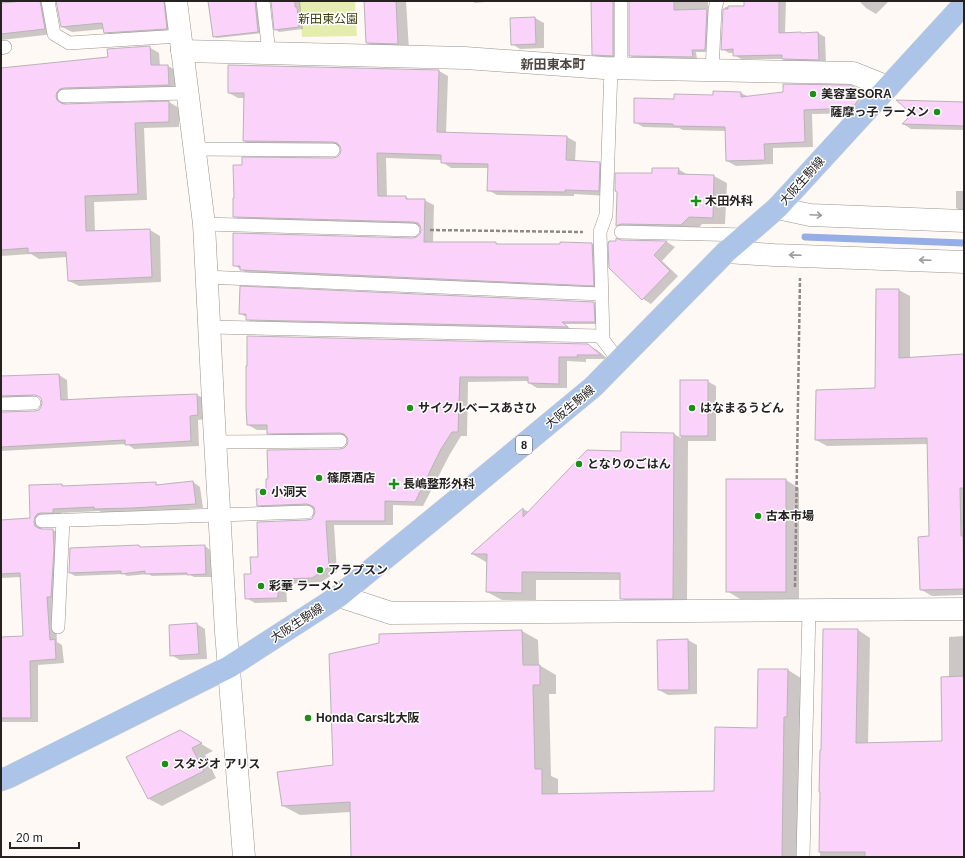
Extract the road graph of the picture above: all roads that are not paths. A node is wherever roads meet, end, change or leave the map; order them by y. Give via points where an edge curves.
1 (48, 1) edge
2 (176, 1) edge
3 (263, 1) edge
4 (620, 1) edge
5 (717, 1) edge
6 (958, 6) edge
7 (181, 44) junction
8 (269, 53) junction
9 (616, 68) junction
10 (712, 70) junction
11 (888, 86) junction
12 (187, 93) junction
13 (64, 96) dead end
14 (194, 149) junction
15 (333, 150) dead end
16 (777, 208) junction
17 (964, 221) edge
18 (204, 224) junction
19 (413, 230) road end
20 (621, 232) dead end
21 (747, 234) junction
22 (726, 252) junction
23 (964, 262) edge
24 (206, 277) junction
25 (602, 294) junction
26 (209, 327) junction
27 (603, 339) junction
28 (619, 361) junction
29 (34, 403) dead end
30 (1, 404) edge
31 (340, 441) dead end
32 (215, 442) junction
33 (307, 512) dead end
34 (219, 515) junction
35 (42, 520) dead end
36 (63, 520) junction
37 (338, 596) junction
38 (964, 609) edge
39 (809, 610) junction
40 (58, 627) dead end
41 (229, 668) junction
42 (1, 780) edge
43 (244, 857) edge
44 (803, 857) edge

1 - 7 lane via 54,34 69,43
2 - 7 street
3 - 8 lane
4 - 9 lane
5 - 10 lane
6 - 11 main road, 大阪生駒線 / 8
7 - 8 street
7 - 12 street
8 - 9 street via 465,58
9 - 10 street
9 - 25 lane via 606,215 600,232
10 - 11 street via 853,73
11 - 16 main road, 大阪生駒線 / 8
12 - 13 lane
12 - 14 street
14 - 15 lane
14 - 18 street
16 -> 17 street via 810,215
16 - 21 main road, 大阪生駒線 / 8
18 - 19 lane
18 - 24 street
20 - 21 lane
21 - 22 main road, 大阪生駒線 / 8
23 -> 22 street
22 - 28 main road, 大阪生駒線 / 8
24 - 25 lane
24 - 26 street
25 - 27 lane
26 - 27 lane via 600,336
26 - 32 street
27 - 28 lane
28 - 37 main road, 大阪生駒線 / 8 via 593,387
29 - 30 lane
31 - 32 lane
32 - 34 street
33 - 34 lane
34 - 36 lane
34 - 41 street
35 - 36 lane
36 - 40 lane
37 - 39 street via 391,613
37 - 41 main road, 大阪生駒線 / 8
38 - 39 street
39 - 44 lane
41 - 42 main road, 大阪生駒線 / 8
41 - 43 street

